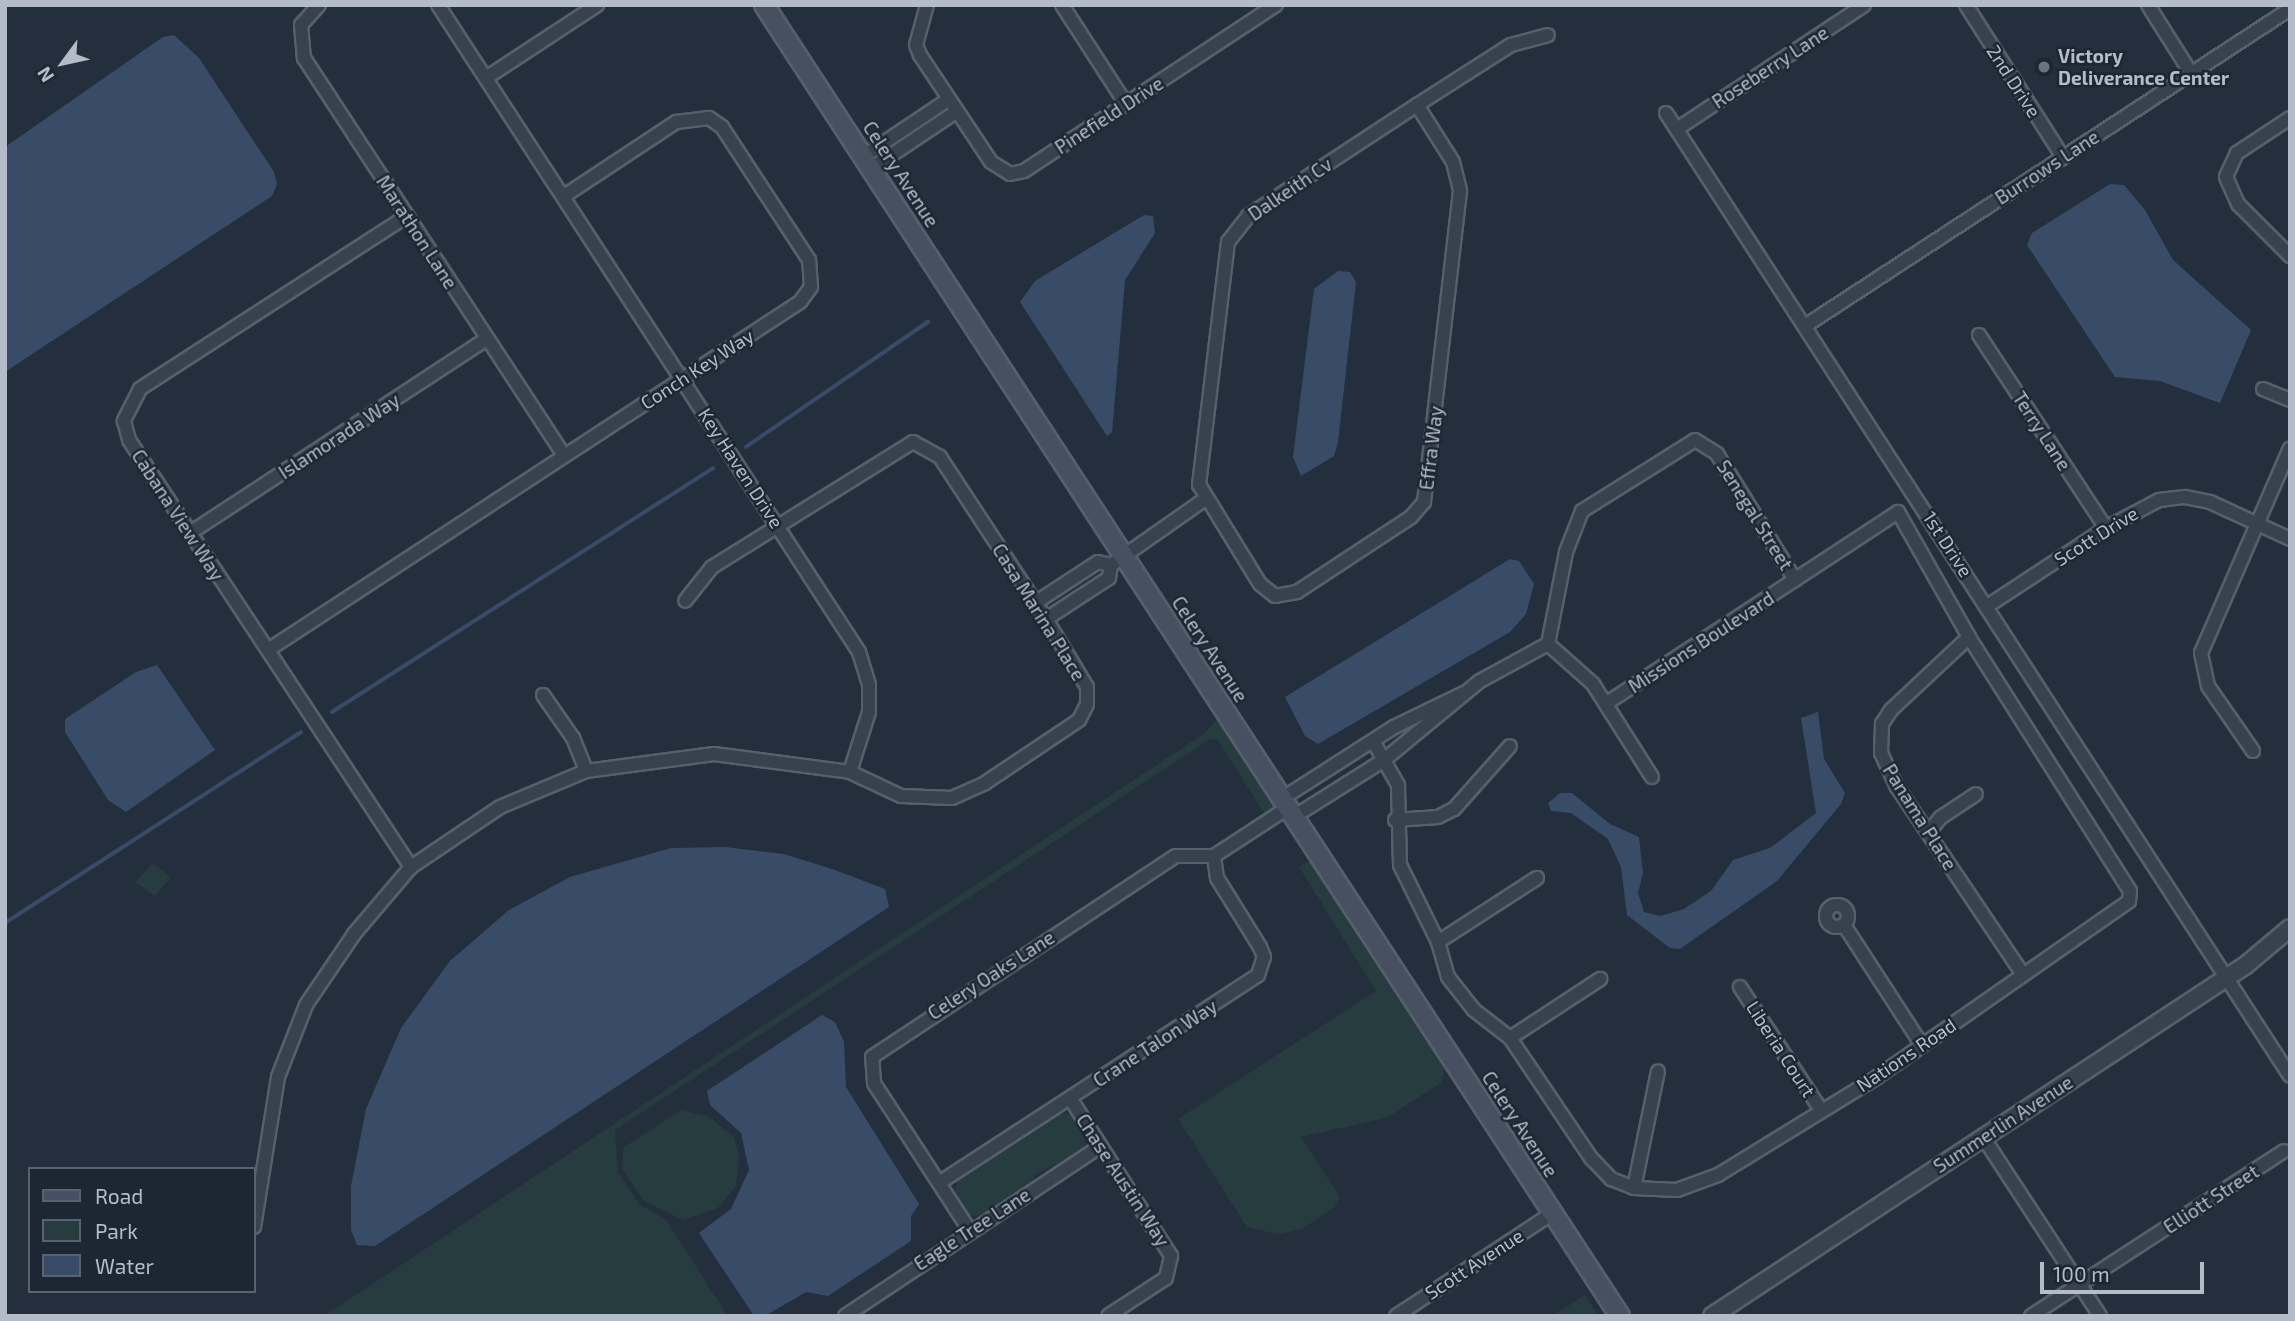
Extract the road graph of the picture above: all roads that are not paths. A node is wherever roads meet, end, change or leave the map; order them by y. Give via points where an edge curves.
1 (319, 5) edge
2 (438, 5) edge
3 (597, 5) edge
4 (764, 5) edge
5 (927, 5) edge
6 (1062, 5) edge
7 (1276, 5) edge
8 (1864, 5) edge
9 (1966, 5) edge
10 (2148, 5) edge
11 (2290, 9) edge
12 (1548, 35) dead end
13 (2191, 73) junction
14 (486, 78) junction
15 (949, 99) junction
16 (1126, 104) junction
17 (1417, 105) junction
18 (957, 111) junction
19 (1667, 113) dead end
20 (2290, 118) edge
21 (1677, 129) junction
22 (2063, 157) junction
23 (868, 162) junction
24 (564, 197) junction
25 (407, 216) junction
26 (2290, 256) edge
27 (1805, 326) junction
28 (1979, 335) dead end
29 (487, 339) junction
30 (683, 379) junction
31 (2263, 388) dead end
32 (2290, 400) edge
33 (2290, 448) edge
34 (565, 456) junction
35 (1204, 500) junction
36 (778, 523) junction
37 (2256, 523) junction
38 (2106, 528) junction
39 (190, 533) junction
40 (2290, 539) edge
41 (1117, 560) junction
42 (1795, 580) junction
43 (685, 601) dead end
44 (1035, 603) junction
45 (1989, 606) junction
46 (1046, 619) junction
47 (1969, 637) junction
48 (1548, 645) junction
49 (268, 650) junction
50 (1464, 693) junction
51 (543, 695) dead end
52 (1606, 704) junction
53 (1373, 741) junction
54 (1510, 746) dead end
55 (2253, 751) dead end
56 (1384, 760) junction
57 (586, 771) junction
58 (850, 772) junction
59 (1652, 777) dead end
60 (1976, 794) dead end
61 (1289, 807) junction
62 (1395, 820) junction
63 (1928, 833) junction
64 (1214, 856) junction
65 (411, 867) junction
66 (1537, 878) dead end
67 (1844, 925) dead end
68 (2290, 928) edge
69 (1438, 942) junction
70 (2022, 973) junction
71 (2225, 978) junction
72 (1601, 979) dead end
73 (1740, 987) dead end
74 (1510, 1038) junction
75 (1922, 1045) junction
76 (1658, 1071) dead end
77 (2290, 1076) edge
78 (1070, 1098) junction
79 (1821, 1110) junction
80 (1983, 1137) junction
81 (1101, 1146) junction
82 (2284, 1151) dead end
83 (939, 1183) junction
84 (1634, 1188) junction
85 (1553, 1213) junction
86 (256, 1214) edge
87 (970, 1231) junction
88 (2080, 1284) junction
89 (845, 1316) edge
90 (1108, 1316) edge
91 (1396, 1316) edge
92 (1620, 1316) edge
93 (1712, 1316) edge
94 (2031, 1316) edge
95 (2100, 1316) edge

1 - 25 street, Marathon Lane via 302,25 304,58
2 - 14 street, Key Haven Drive
3 - 14 street
4 - 23 main road, Celery Avenue
5 - 15 street via 916,45
6 - 16 street
7 - 16 street, Pinefield Drive
8 - 21 street, Roseberry Lane
9 - 22 street, 2nd Drive
10 - 13 street
11 - 13 street, Burrows Lane
12 - 17 street, Dalkeith Cv via 1511,45
13 - 22 street, Burrows Lane
14 - 24 street, Key Haven Drive
15 - 18 street
15 - 23 street
16 - 18 street, Pinefield Drive via 1010,174 990,162
17 - 35 street, Dalkeith Cv via 1248,216 1233,233 1222,260 1198,470
17 - 35 street, Effra Way via 1453,162 1460,191 1423,506 1297,592 1280,597 1263,589
18 - 23 street
19 - 21 street, 1st Drive
20 - 26 street via 2237,153 2226,177 2238,204
21 - 27 street, 1st Drive
22 - 27 street, Burrows Lane
23 - 41 main road, Celery Avenue
24 - 30 street, Key Haven Drive
24 - 30 street, Conch Key Way via 676,122 693,116 722,127 809,260 811,287 800,302
25 - 29 street, Marathon Lane
25 - 39 street, Cabana View Way via 140,389 128,403 124,421 129,440
27 - 45 street, 1st Drive
28 - 38 street, Terry Lane
29 - 34 street, Marathon Lane
29 - 39 street, Islamorada Way
30 - 34 street, Conch Key Way
30 - 36 street, Key Haven Drive
31 - 32 street
33 - 37 street
34 - 49 street, Conch Key Way
35 - 41 street
36 - 43 street, Casa Marina Place via 712,567
36 - 44 street, Casa Marina Place via 913,442 940,457
36 - 58 street, Key Haven Drive via 859,652 869,685 869,712
37 - 38 street, Scott Drive via 2185,497 2159,500
37 - 40 street, Scott Drive
37 - 55 street via 2201,653 2208,686
38 - 45 street, Scott Drive
39 - 49 street, Cabana View Way
41 - 44 street via 1098,562
41 - 46 street via 1109,578
41 - 61 main road, Celery Avenue
42 - 47 street, Nations Road via 1898,512
42 - 48 street, Senegal Street via 1717,454 1695,440 1582,511 1566,552
42 - 52 street, Missions Boulevard
44 - 46 street, Casa Marina Place
45 - 71 street, 1st Drive
46 - 58 street, Casa Marina Place via 1087,687 1087,704 1079,720 985,783 952,798 901,796
47 - 63 street, Panama Place via 1903,697 1881,733 1888,772
47 - 70 street, Nations Road via 2130,891 2120,910
48 - 50 street
48 - 52 street, Missions Boulevard via 1581,670
49 - 65 street, Cabana View Way
50 - 53 street via 1441,700
50 - 56 street via 1448,713
51 - 57 street via 573,738
52 - 59 street, Missions Boulevard
53 - 56 street, Nations Road
53 - 61 street
54 - 62 street via 1454,809 1438,817
56 - 61 street
56 - 62 street, Nations Road via 1398,785
57 - 58 street, Casa Marina Place via 714,754
57 - 65 street, Casa Marina Place via 500,807
60 - 63 street via 1940,818
61 - 64 street
61 - 85 main road, Celery Avenue
62 - 69 street, Nations Road via 1399,865
63 - 70 street, Panama Place
64 - 78 street, Crane Talon Way via 1217,878 1264,957 1258,975
64 - 83 street, Celery Oaks Lane via 1176,856 872,1057 874,1083
65 - 86 street, Casa Marina Place via 354,934 306,1005 278,1077
66 - 69 street
67 - 75 street
68 - 71 street, Summerlin Avenue
69 - 74 street, Nations Road via 1447,977 1474,1010
70 - 75 street, Nations Road
71 - 77 street, 1st Drive
71 - 80 street, Summerlin Avenue
72 - 74 street
73 - 79 street, Liberia Court
74 - 84 street, Nations Road via 1580,1146 1611,1179
75 - 79 street, Nations Road
76 - 84 street
78 - 81 street, Chase Austin Way
78 - 83 street, Crane Talon Way
79 - 84 street, Nations Road via 1702,1184 1657,1193
80 - 88 street
80 - 93 street, Summerlin Avenue
81 - 87 street, Eagle Tree Lane
81 - 90 street, Chase Austin Way via 1171,1256 1166,1278
82 - 88 street, Elliott Street
83 - 87 street, Celery Oaks Lane
85 - 91 street, Scott Avenue
85 - 92 main road, Celery Avenue
87 - 89 street, Eagle Tree Lane
88 - 94 street, Elliott Street
88 - 95 street

